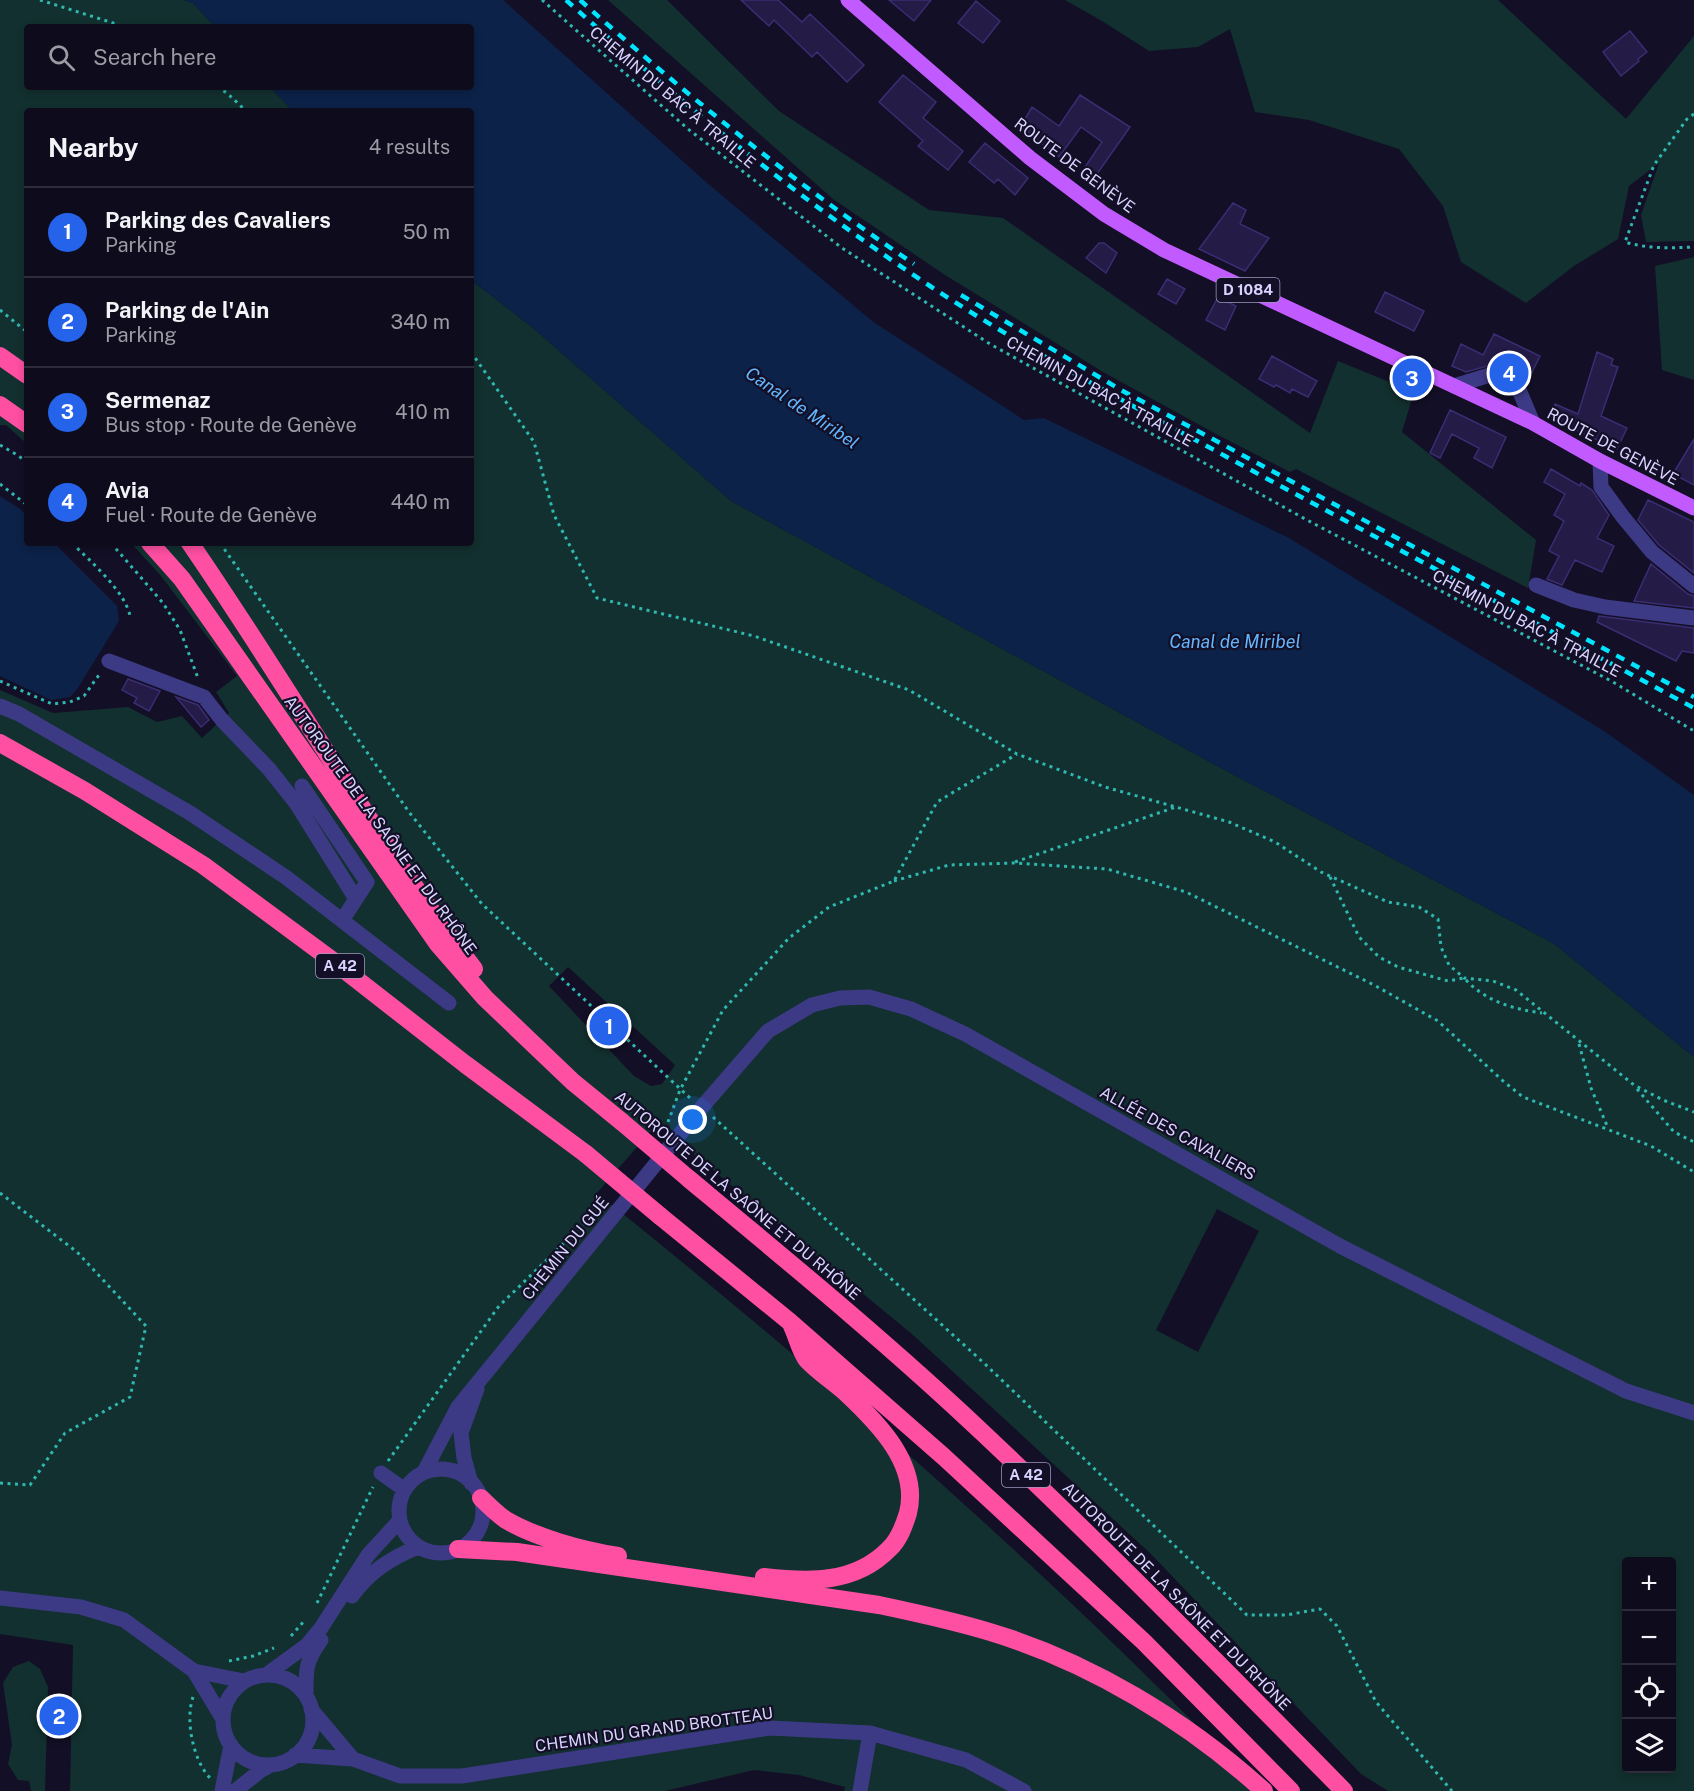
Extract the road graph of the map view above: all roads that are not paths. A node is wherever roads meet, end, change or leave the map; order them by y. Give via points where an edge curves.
1 (848, 0) edge
2 (0, 356) edge
3 (24, 373) edge
4 (1499, 376) dead end
5 (1514, 383) dead end
6 (1454, 386) junction
7 (0, 405) edge
8 (24, 422) edge
9 (1533, 423) junction
10 (1600, 461) junction
11 (1694, 508) edge
12 (153, 546) edge
13 (192, 546) edge
14 (1536, 585) dead end
15 (1694, 586) edge
16 (1694, 618) edge
17 (109, 661) road end
18 (0, 706) edge
19 (0, 743) edge
20 (0, 755) edge
21 (302, 786) dead end
22 (85, 791) junction
23 (356, 899) junction
24 (343, 919) junction
25 (450, 1003) dead end
26 (528, 1040) junction
27 (676, 1140) joint
28 (790, 1322) junction
29 (481, 1378) junction
30 (1694, 1413) edge
31 (424, 1472) junction
32 (381, 1473) road end
33 (405, 1490) junction
34 (476, 1490) junction
35 (400, 1520) junction
36 (418, 1546) junction
37 (458, 1549) junction
38 (0, 1598) edge
39 (199, 1675) junction
40 (266, 1675) junction
41 (244, 1682) junction
42 (309, 1703) junction
43 (223, 1719) junction
44 (870, 1732) junction
45 (231, 1745) junction
46 (295, 1755) junction
47 (353, 1759) junction
48 (271, 1765) junction
49 (226, 1790) edge
50 (860, 1791) edge
51 (1024, 1791) edge
52 (1264, 1791) edge
53 (1291, 1791) edge
54 (1344, 1791) edge

1 - 6 main road, ROUTE DE GENÈVE / D 1084 via 1030,158 1104,214 1164,250
2 - 3 highway
4 - 6 street via 1493,374
5 - 9 street
6 - 9 main road, ROUTE DE GENÈVE / D 1084
7 - 8 highway
9 - 10 main road, ROUTE DE GENÈVE / D 1084
10 - 11 main road, ROUTE DE GENÈVE / D 1084
10 - 15 street via 1601,487 1623,517 1652,552
12 - 26 highway, AUTOROUTE DE LA SAÔNE ET DU RHÔNE / A 42 via 182,579 438,944
13 - 26 highway via 439,922
14 - 16 street via 1605,607
17 - 23 street via 204,697 296,803
18 - 24 street via 190,813
19 - 22 highway, A 42
20 - 22 highway
21 - 23 street via 367,882
22 - 28 highway, A 42, bridge via 203,865 333,961 586,1154
23 - 24 street
24 - 25 street
26 - 54 highway, AUTOROUTE DE LA SAÔNE ET DU RHÔNE / A 42, bridge via 821,1289 982,1432 1165,1608
27 - 29 street, CHEMIN DU GUÉ
27 - 30 street, ALLÉE DES CAVALIERS via 768,1031 812,1005 840,998 869,997 911,1009 965,1034 1340,1246 1626,1391
28 - 34 highway via 807,1359 847,1394 893,1445 904,1466 910,1488 905,1523 892,1547 865,1568 826,1580 796,1580 600,1552 543,1536 505,1519
28 - 53 highway, A 42 via 944,1457 1144,1642
29 - 31 street, CHEMIN DU GUÉ via 458,1407
29 - 34 street, CHEMIN DU GUÉ via 461,1433 464,1458
31 - 33 street
31 - 34 street via 450,1470 464,1476
32 - 33 street
33 - 35 street via 400,1501
34 - 37 street via 483,1509 479,1528 474,1538
35 - 36 street via 406,1534
35 - 40 street via 368,1556 307,1645
36 - 37 street via 444,1553
36 - 42 street via 382,1564 362,1582 309,1656
37 - 52 highway via 517,1552 879,1605 992,1632 1076,1666 1122,1690 1202,1741
38 - 39 street via 81,1608 124,1620
39 - 41 street
39 - 43 street
40 - 41 street
40 - 42 street via 289,1680
41 - 43 street via 233,1692
42 - 46 street via 313,1722 310,1735
42 - 47 street
43 - 45 street
44 - 47 street, CHEMIN DU GRAND BROTTEAU via 770,1728 462,1776 400,1776
44 - 50 street
44 - 51 street, CHEMIN DU GRAND BROTTEAU via 966,1760
45 - 48 street via 249,1760
45 - 49 street
46 - 47 street, CHEMIN DU GRAND BROTTEAU
46 - 48 street
48 - 49 street

